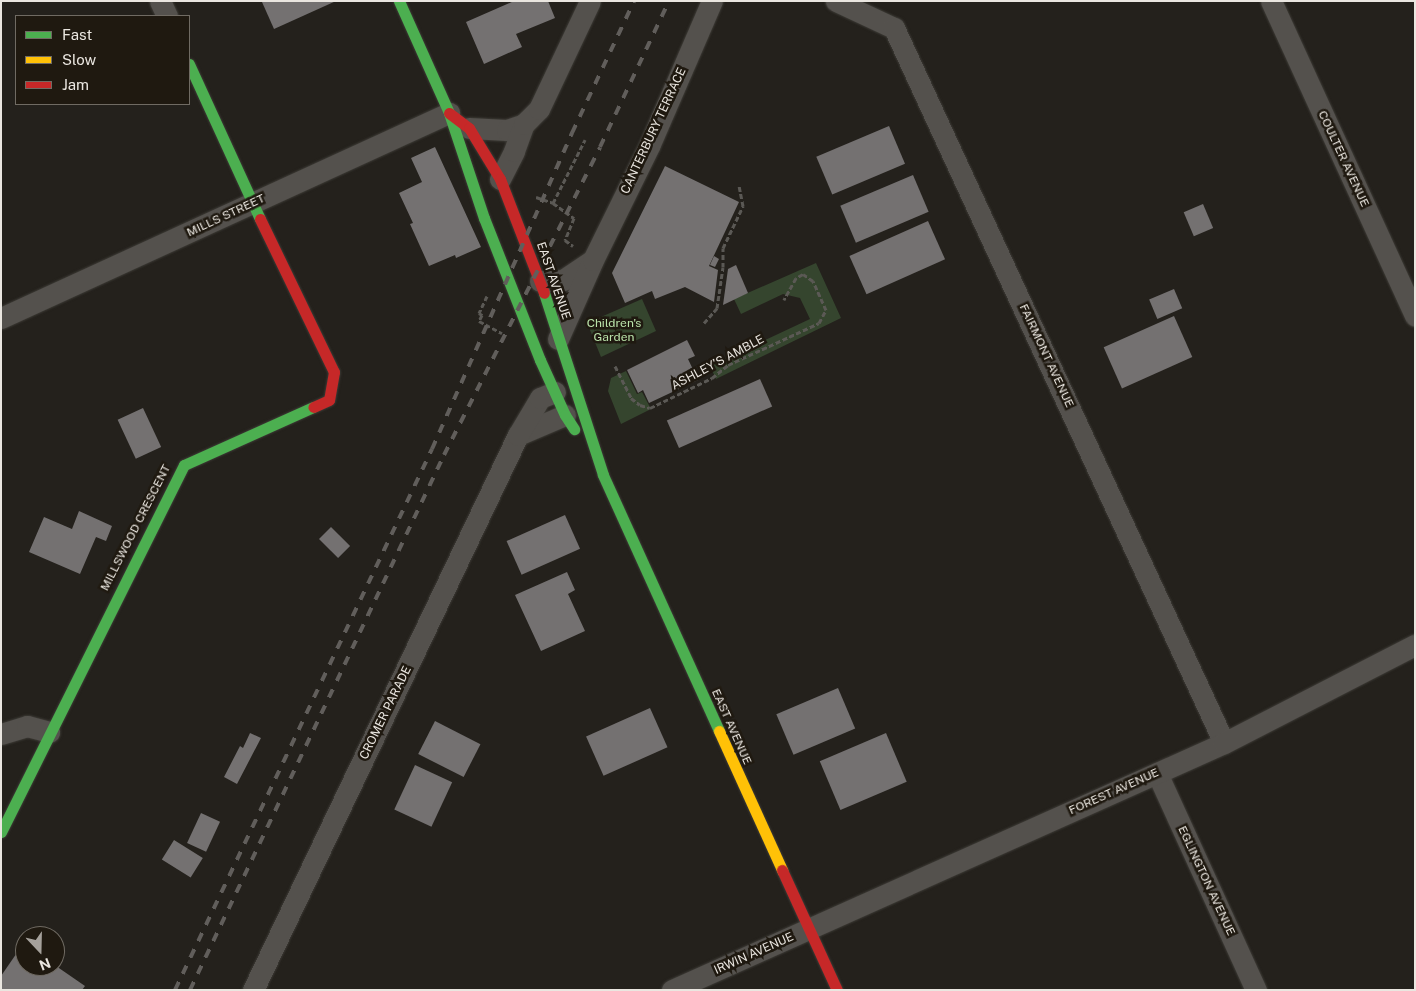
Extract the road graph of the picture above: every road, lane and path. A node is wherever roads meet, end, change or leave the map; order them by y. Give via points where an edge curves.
1 (160, 1) edge
2 (399, 1) edge
3 (590, 1) edge
4 (712, 1) edge
5 (836, 1) edge
6 (1271, 1) edge
7 (167, 15) edge
8 (190, 66) edge
9 (449, 113) junction
10 (524, 124) junction
11 (469, 128) junction
12 (585, 140) dead end
13 (500, 179) junction
14 (739, 186) dead end
15 (535, 197) dead end
16 (553, 203) junction
17 (252, 204) junction
18 (593, 260) junction
19 (540, 281) junction
20 (784, 300) dead end
21 (1415, 316) edge
22 (1, 318) edge
23 (704, 324) dead end
24 (558, 339) junction
25 (615, 366) dead end
26 (554, 392) junction
27 (565, 415) junction
28 (518, 436) junction
29 (602, 475) junction
30 (1415, 645) edge
31 (49, 732) junction
32 (1, 734) edge
33 (1224, 743) junction
34 (1157, 773) junction
35 (1, 832) edge
36 (808, 930) junction
37 (253, 990) edge
38 (672, 990) edge
39 (837, 990) edge
40 (1256, 990) edge

1 - 7 street
2 - 9 street, EAST AVENUE
3 - 10 street via 539,109
4 - 18 street, CANTERBURY TERRACE via 650,144
5 - 33 street, FAIRMONT AVENUE via 894,28
6 - 21 street, COULTER AVENUE
8 - 17 street
9 - 11 street, EAST AVENUE
9 - 17 street, MILLS STREET
9 - 26 street, EAST AVENUE via 484,218
10 - 11 street via 507,130
10 - 13 street
11 - 13 street, EAST AVENUE
12 - 16 path
13 - 19 street, EAST AVENUE
14 - 23 path via 743,206 723,248 717,308
15 - 16 path
16 - 18 path via 574,218 564,240
17 - 22 street, MILLS STREET
17 - 31 street, MILLSWOOD CRESCENT via 334,372 328,400 184,464
18 - 19 street via 563,280
18 - 24 street, CANTERBURY TERRACE
19 - 24 street, EAST AVENUE
20 - 25 path, ASHLEY’S AMBLE via 796,278 803,274 813,281 826,310 819,322 728,364 712,378 650,408 631,398
24 - 29 street, EAST AVENUE
26 - 27 street, EAST AVENUE
26 - 28 street, CROMER PARADE via 540,398
27 - 28 street
27 - 29 street, EAST AVENUE
28 - 37 street, CROMER PARADE
29 - 36 street, EAST AVENUE
30 - 33 street, FOREST AVENUE
31 - 32 street via 27,726
31 - 35 street, MILLSWOOD CRESCENT
33 - 34 street, FOREST AVENUE
34 - 36 street, FOREST AVENUE
34 - 40 street, EGLINGTON AVENUE
36 - 38 street, IRWIN AVENUE
36 - 39 street, EAST AVENUE

